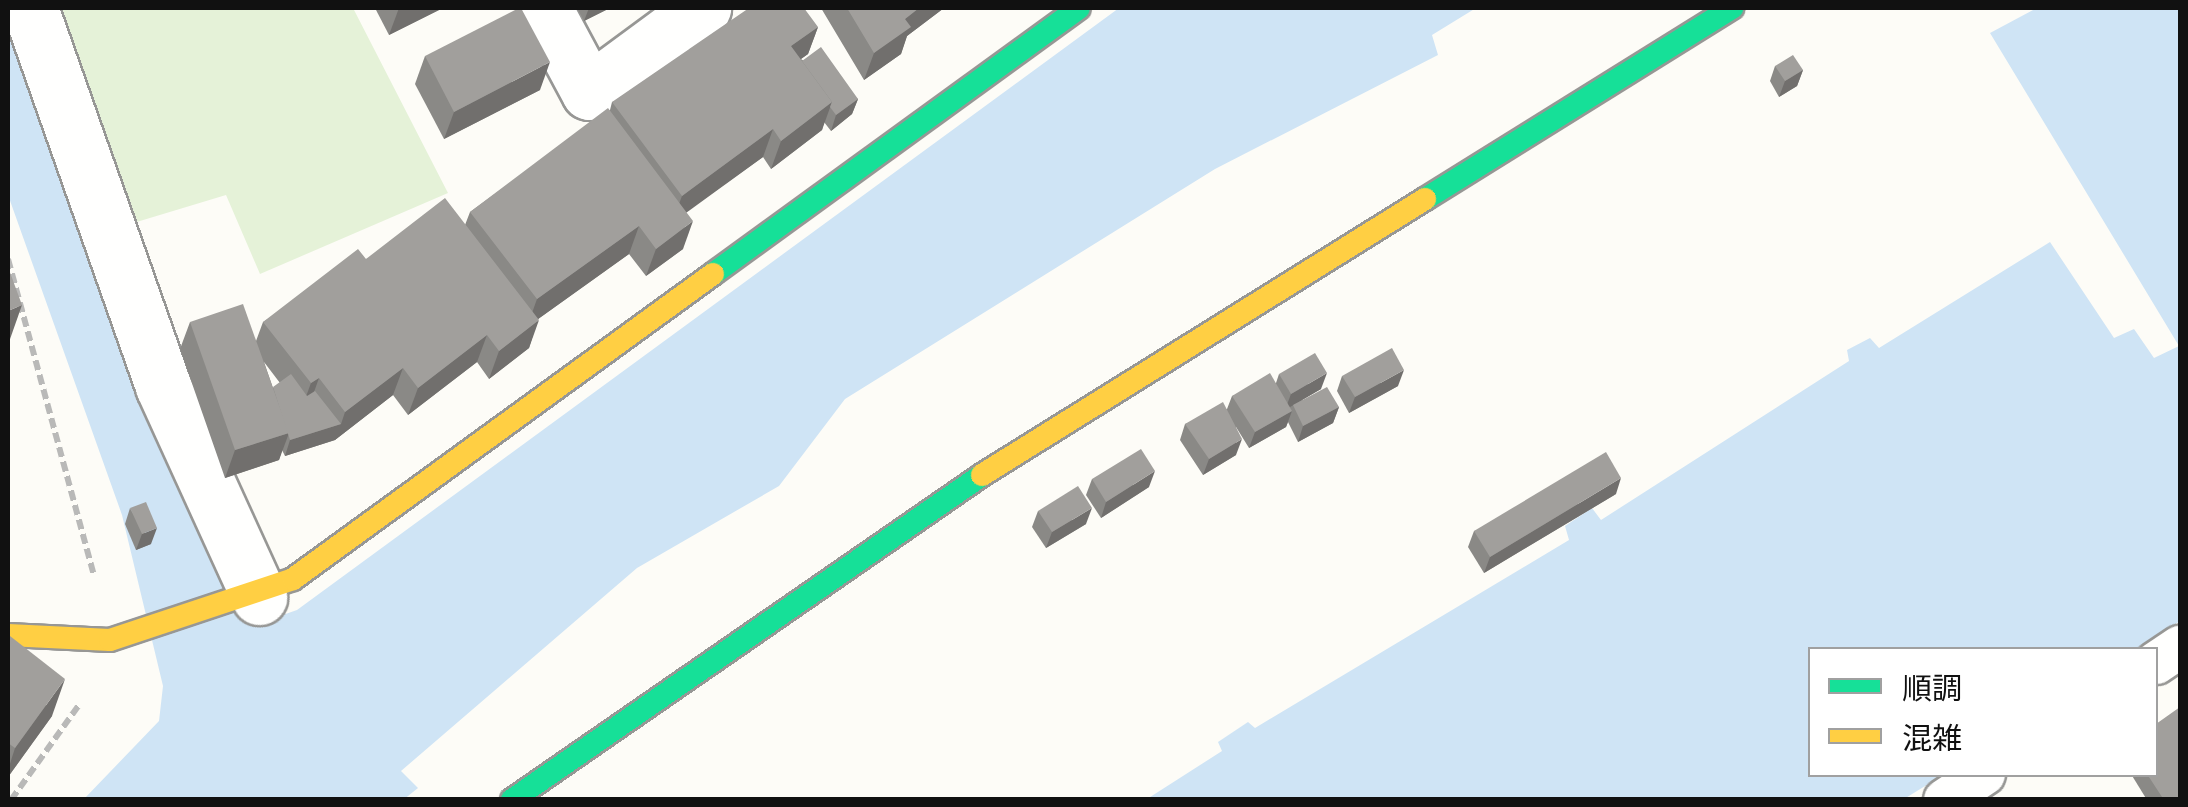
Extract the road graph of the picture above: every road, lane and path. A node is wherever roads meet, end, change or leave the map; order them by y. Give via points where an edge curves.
1 (30, 8) edge
2 (544, 8) edge
3 (703, 8) edge
4 (1079, 8) edge
5 (1732, 8) edge
6 (8, 259) edge
7 (252, 600) junction
8 (8, 635) edge
9 (110, 640) junction
10 (2180, 647) edge
11 (2158, 663) edge
12 (1980, 777) edge
13 (12, 800) edge
14 (512, 800) edge
15 (1946, 800) edge

1 - 7 street via 163,386
2 - 3 street via 589,92
4 - 7 street via 383,519
5 - 14 street via 868,545
6 - 9 path
7 - 9 street
8 - 9 street
9 - 13 path via 77,709
10 - 11 lane
12 - 15 lane

